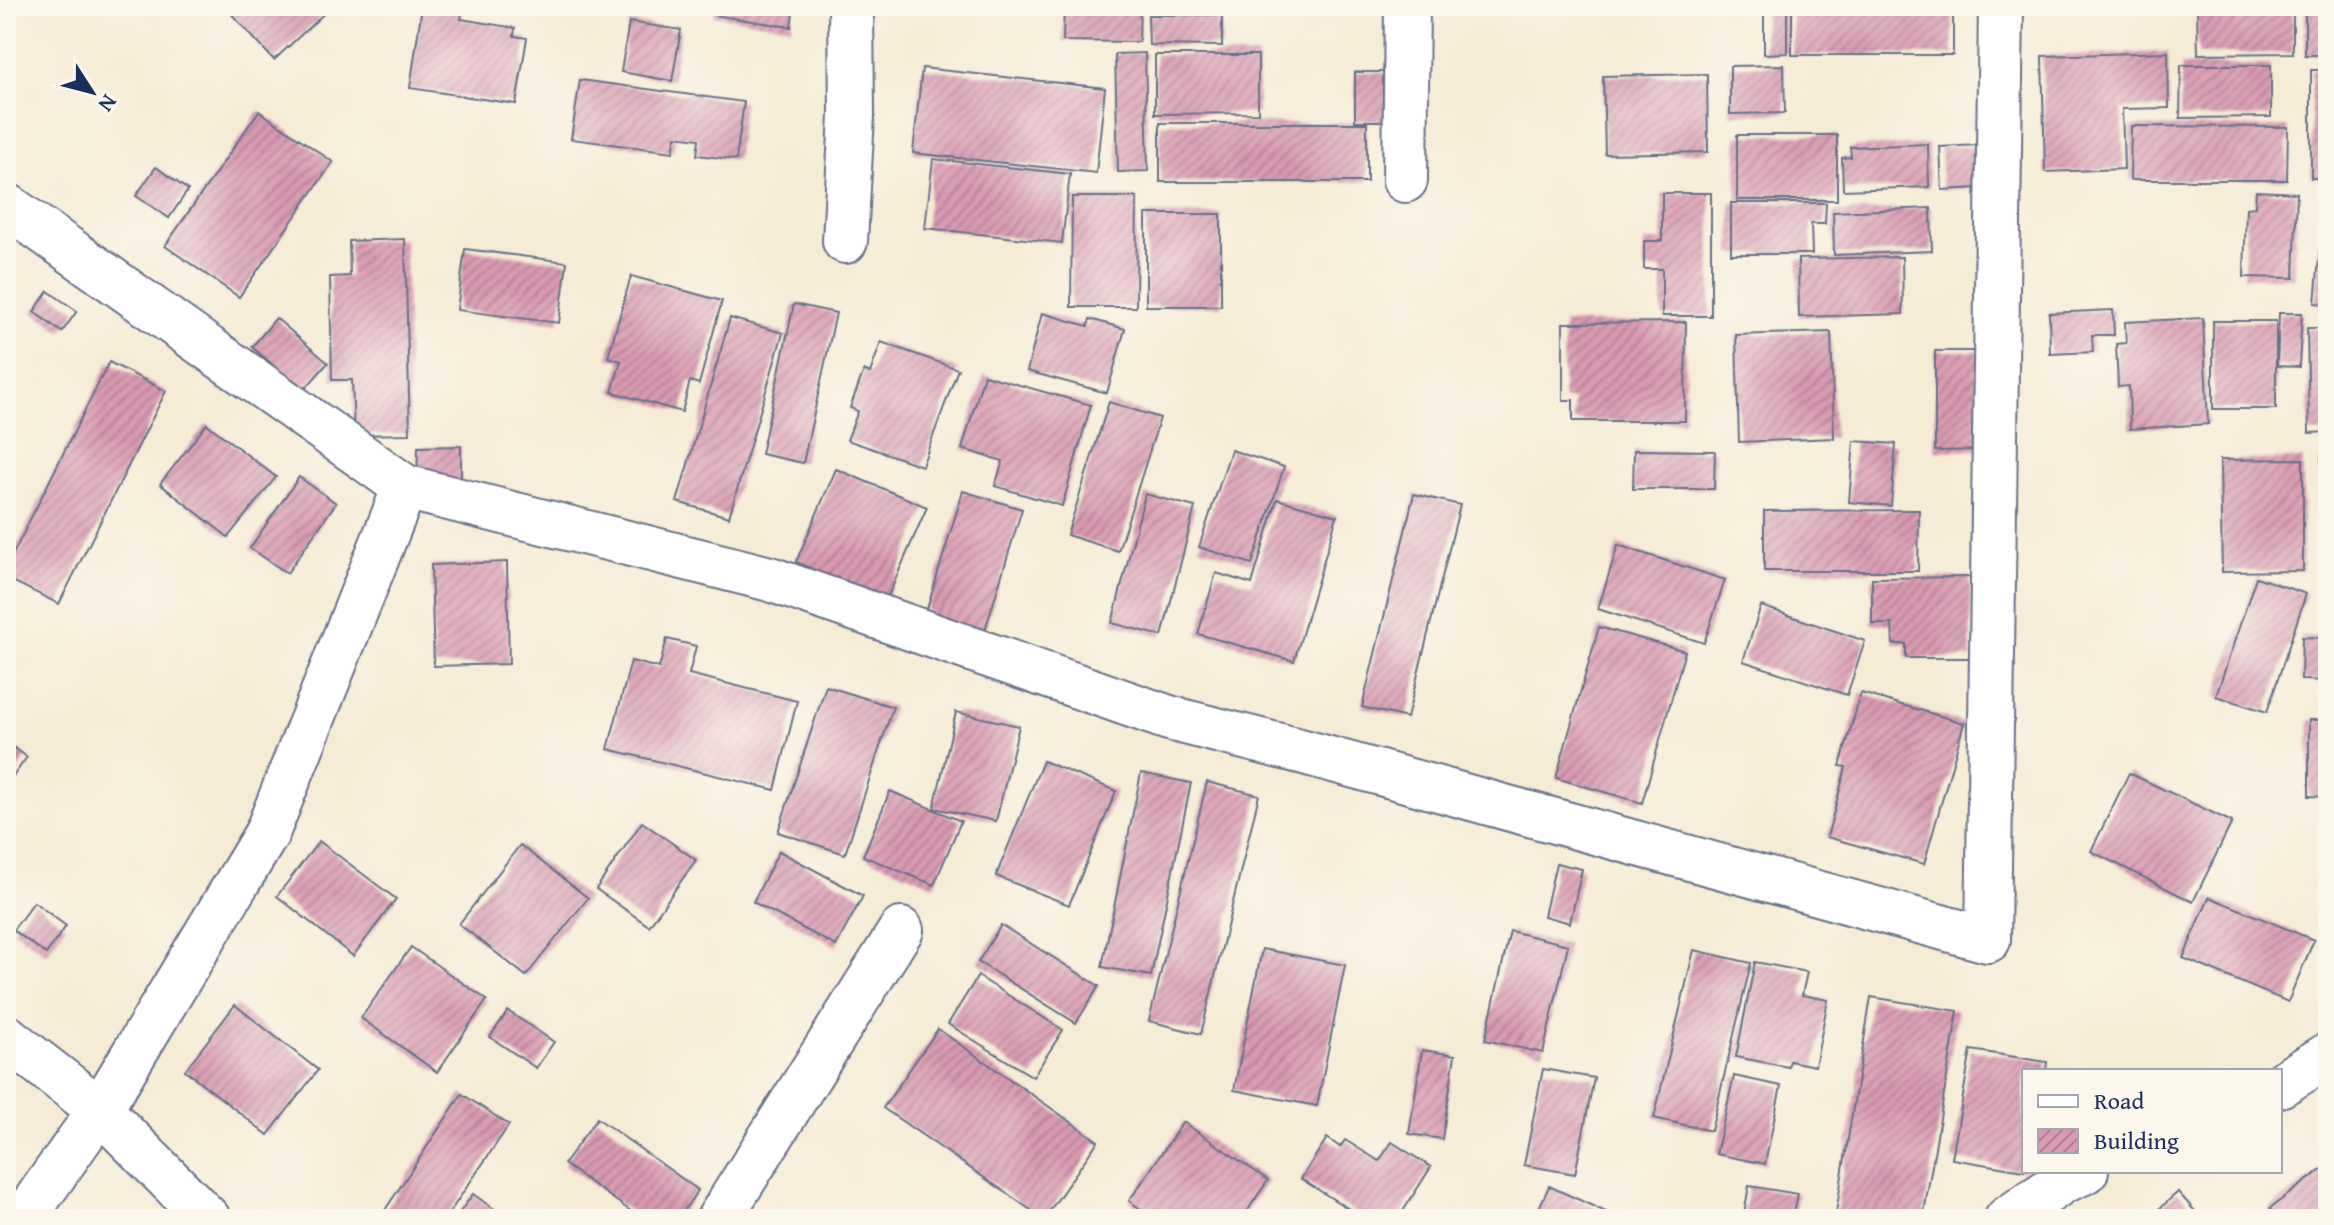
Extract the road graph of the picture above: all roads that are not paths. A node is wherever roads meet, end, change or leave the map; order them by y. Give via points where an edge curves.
1 (851, 6) edge
2 (1407, 6) edge
3 (2001, 6) edge
4 (1405, 180) dead end
5 (6, 205) edge
6 (845, 241) dead end
7 (405, 487) junction
8 (901, 930) dead end
9 (6, 1037) edge
10 (2328, 1055) edge
11 (2282, 1084) edge
12 (100, 1110) junction
13 (2081, 1173) edge
14 (23, 1219) edge
15 (208, 1219) edge
16 (719, 1219) edge
17 (2007, 1219) edge

1 - 6 street
2 - 4 street
3 - 7 street via 1988,940 1169,718 770,579
5 - 7 street
7 - 12 street via 267,833
8 - 16 street
9 - 12 street
10 - 11 street
12 - 14 street
12 - 15 street
13 - 17 street

